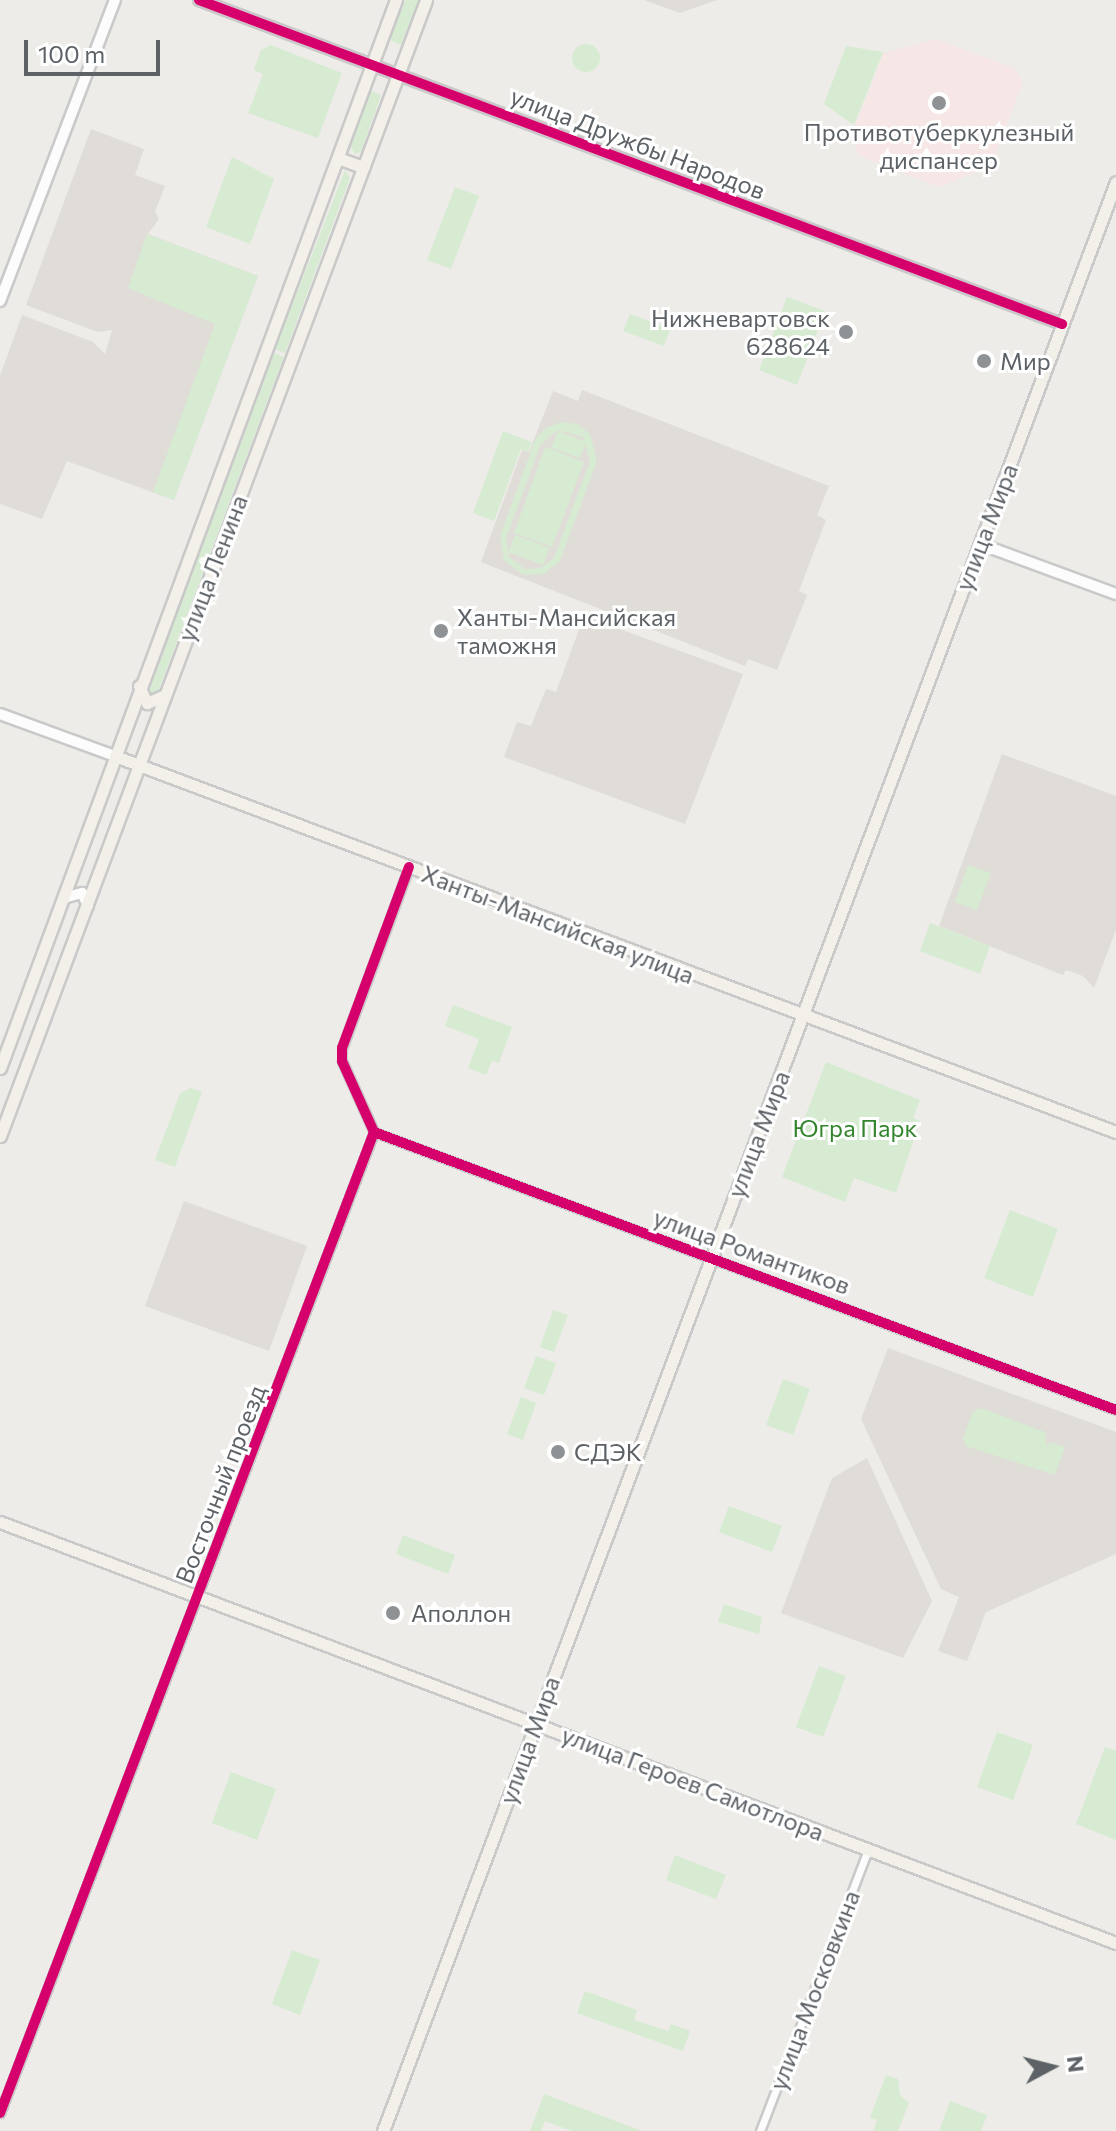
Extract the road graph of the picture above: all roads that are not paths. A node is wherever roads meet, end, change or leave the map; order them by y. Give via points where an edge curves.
1 (115, 0) edge
2 (199, 0) edge
3 (396, 0) edge
4 (426, 0) edge
5 (371, 65) junction
6 (398, 75) junction
7 (338, 158) junction
8 (363, 167) junction
9 (1116, 182) edge
10 (0, 301) edge
11 (1062, 324) junction
12 (980, 544) junction
13 (1116, 594) edge
14 (139, 686) junction
15 (165, 694) junction
16 (0, 714) edge
17 (115, 756) junction
18 (139, 765) junction
19 (409, 867) junction
20 (64, 898) junction
21 (88, 906) junction
22 (803, 1016) junction
23 (0, 1068) edge
24 (374, 1132) junction
25 (1116, 1132) edge
26 (0, 1136) edge
27 (711, 1259) junction
28 (1116, 1410) edge
29 (0, 1522) edge
30 (199, 1597) junction
31 (536, 1724) junction
32 (868, 1849) junction
33 (1116, 1943) edge
34 (0, 2113) edge
35 (383, 2131) edge
36 (760, 2131) edge

1 - 10 street
2 - 5 street, улица Дружбы Народов
3 - 5 main road, улица Ленина
4 - 6 main road, улица Ленина
5 - 6 street, улица Дружбы Народов
5 - 7 main road, улица Ленина
6 - 8 main road, улица Ленина
6 - 11 street, улица Дружбы Народов
7 - 8 main road
7 - 14 main road, улица Ленина
8 - 15 main road, улица Ленина
9 - 11 main road, улица Мира
11 - 12 main road, улица Мира
12 - 13 street
12 - 22 main road, улица Мира
14 - 15 main road via 147,703 156,703
14 - 17 main road, улица Ленина
15 - 18 main road, улица Ленина
16 - 17 street, Ханты-Мансийская улица
17 - 18 main road, Ханты-Мансийская улица
17 - 20 main road, улица Ленина
18 - 19 main road, Ханты-Мансийская улица
18 - 21 main road, улица Ленина
19 - 22 main road, Ханты-Мансийская улица
19 - 24 street via 342,1048 342,1061
20 - 21 street via 78,892
20 - 23 main road, улица Ленина
21 - 26 main road, улица Ленина
22 - 25 main road, Ханты-Мансийская улица
22 - 27 main road, улица Мира
24 - 27 street, улица Романтиков
24 - 30 street, Восточный проезд
27 - 28 street, улица Романтиков
27 - 31 main road, улица Мира
29 - 30 main road, улица Героев Самотлора
30 - 31 main road, улица Героев Самотлора
30 - 34 street, Восточный проезд
31 - 32 main road, улица Героев Самотлора
31 - 35 main road, улица Мира
32 - 33 main road, улица Героев Самотлора
32 - 36 street, улица Московкина

